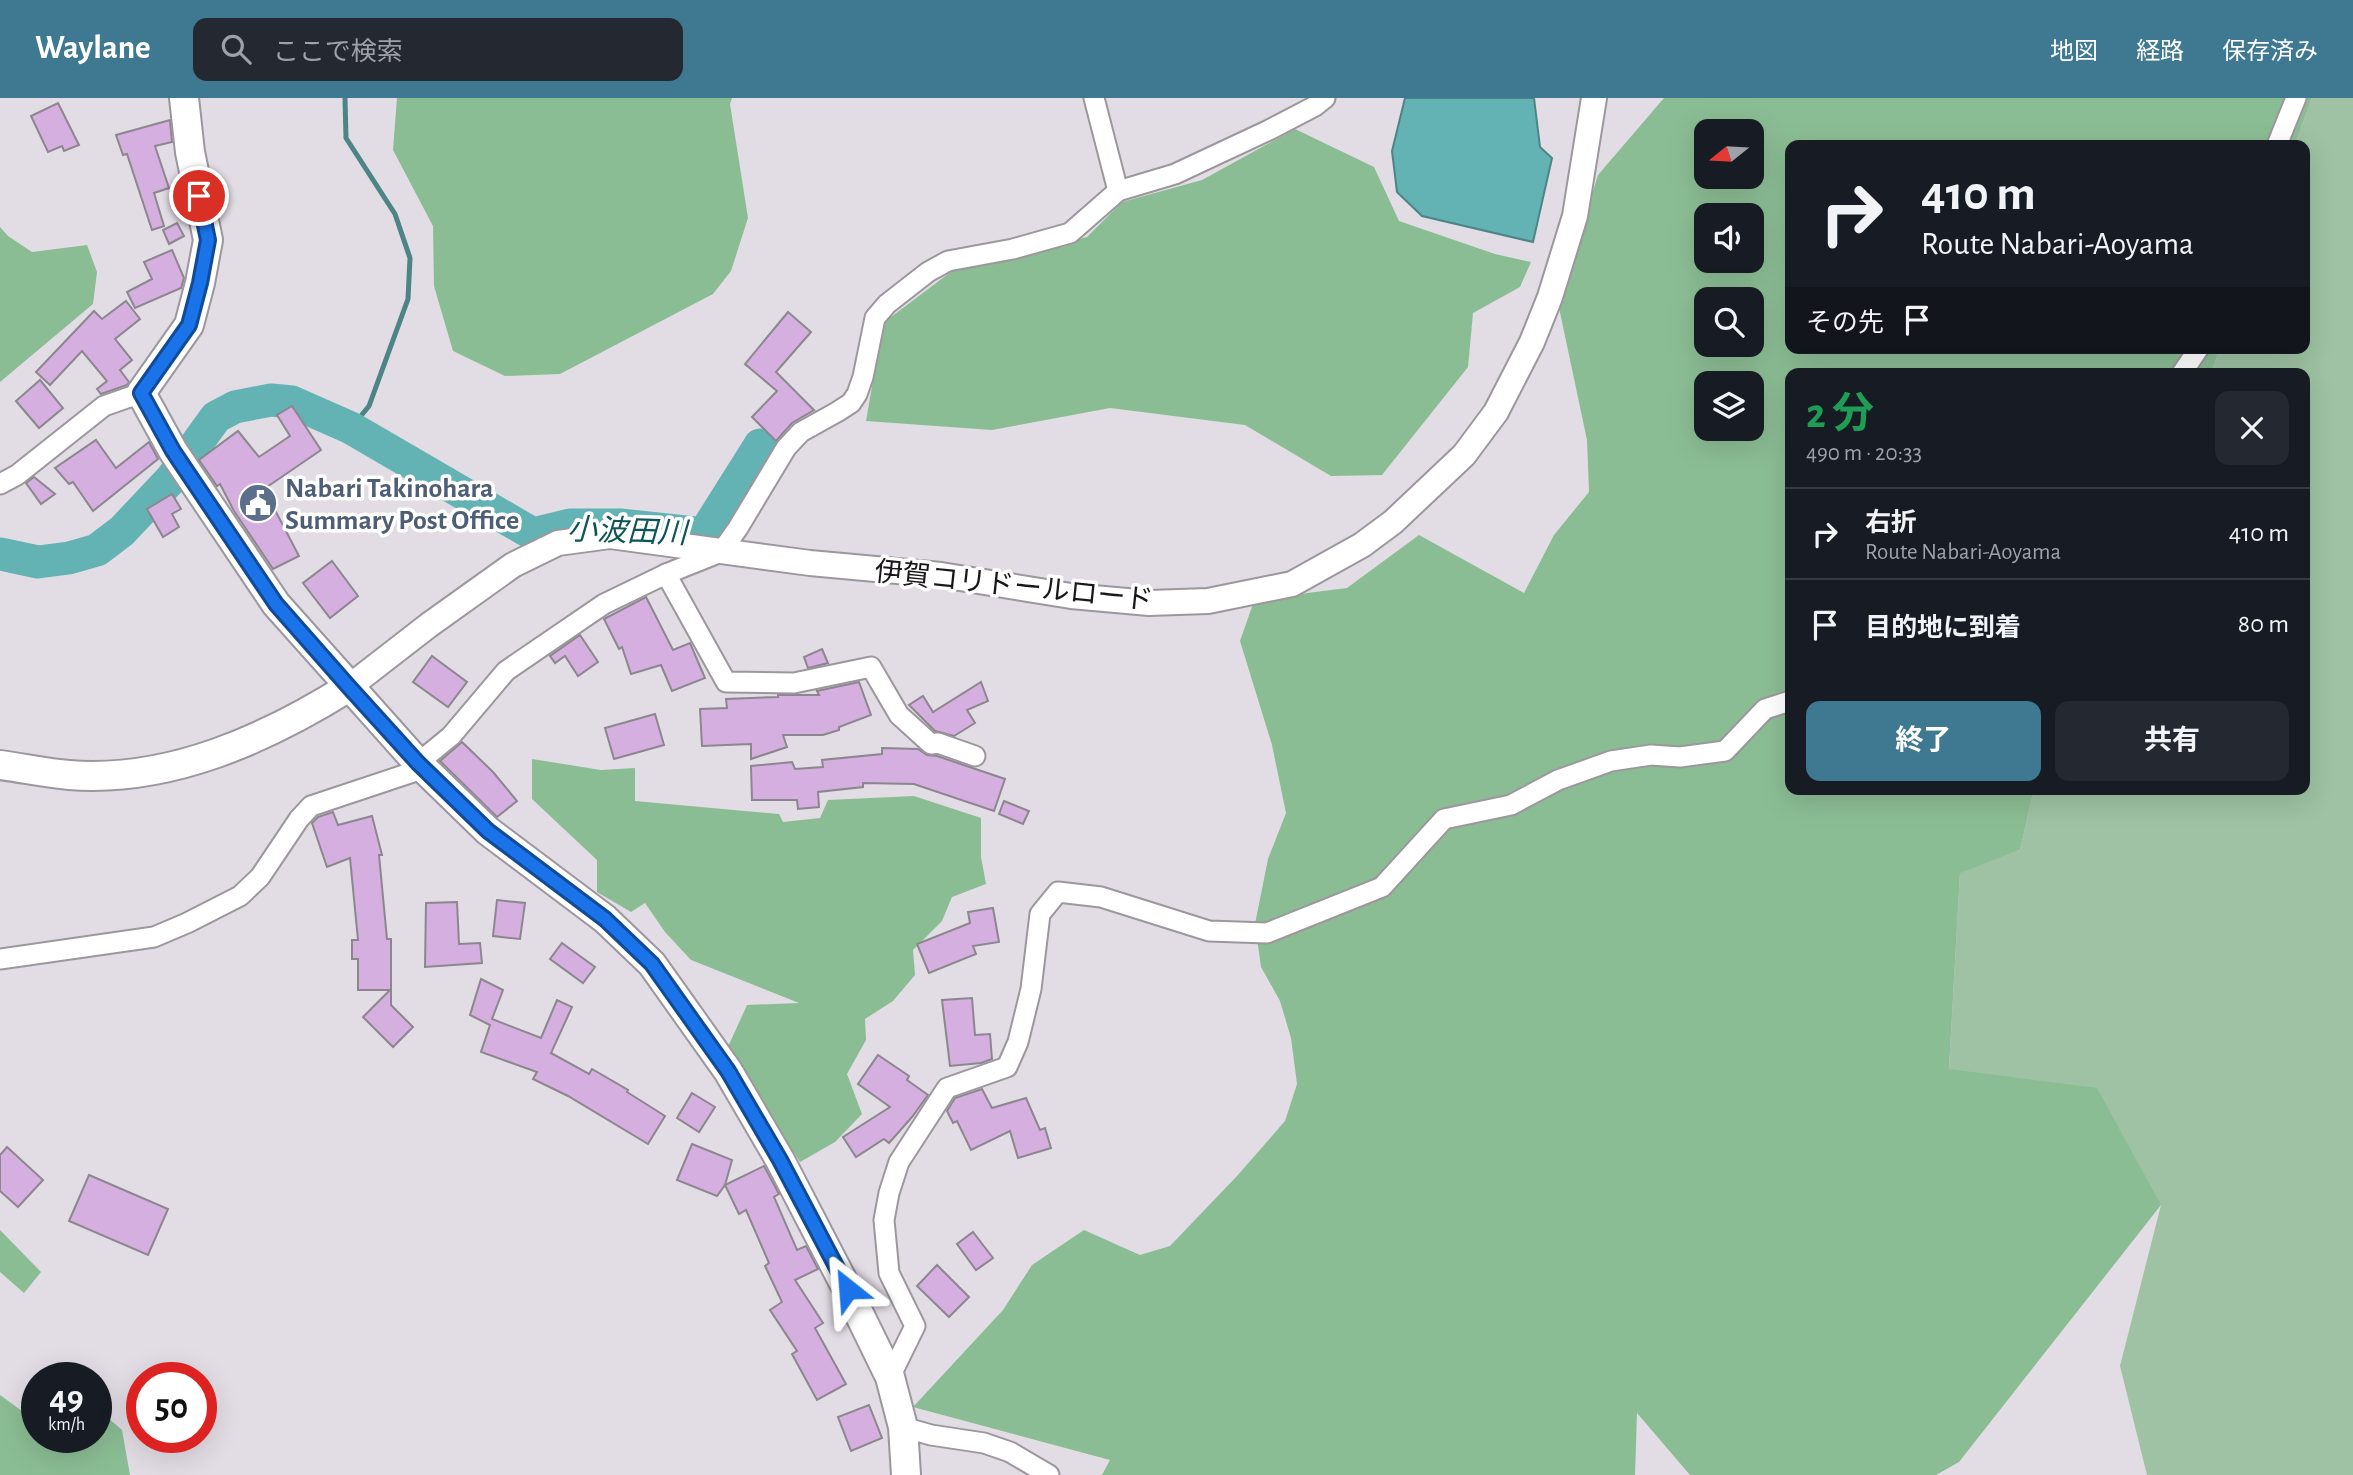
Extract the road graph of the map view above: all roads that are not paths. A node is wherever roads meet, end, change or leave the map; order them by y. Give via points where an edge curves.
1 (184, 98) edge
2 (1094, 98) edge
3 (1325, 98) edge
4 (1594, 98) edge
5 (2296, 98) edge
6 (2279, 140) edge
7 (1118, 191) junction
8 (141, 393) junction
9 (0, 484) edge
10 (721, 552) junction
11 (666, 574) junction
12 (349, 687) junction
13 (1785, 703) edge
14 (975, 756) dead end
15 (418, 763) junction
16 (0, 765) edge
17 (0, 959) edge
18 (890, 1377) junction
19 (904, 1427) junction
20 (902, 1473) edge
21 (1049, 1475) edge

1 - 8 main road via 208,240 189,325
2 - 7 street
3 - 7 street via 1175,174
4 - 10 street, 伊賀コリドールロード via 1575,216 1550,297 1496,412 1464,455 1393,522 1293,584 1208,601 1149,603
5 - 6 street
7 - 10 street via 1070,233 948,261 887,304 875,318 857,394 801,432 786,448
8 - 9 street via 104,406
8 - 12 main road via 173,451 276,604
10 - 11 street
10 - 12 street, 伊賀コリドールロード via 610,536 558,543 513,565
11 - 14 street via 726,682 794,683 872,667 900,715 931,744
11 - 15 street via 604,604 506,671 450,736
12 - 15 main road
12 - 16 main road via 305,714 206,758 131,773 70,775
13 - 18 street via 1765,709 1725,751 1611,761 1558,780 1511,805 1444,819 1382,887 1267,933 1209,931 1101,897 1058,892 1040,914 1031,989 1007,1067 947,1088 898,1162 884,1220 888,1273 915,1326
15 - 17 street via 413,772 311,806 250,887 187,923 154,937
15 - 18 main road via 488,831 605,919 652,964 728,1071 780,1160
18 - 19 main road
19 - 20 main road
19 - 21 street via 985,1443

